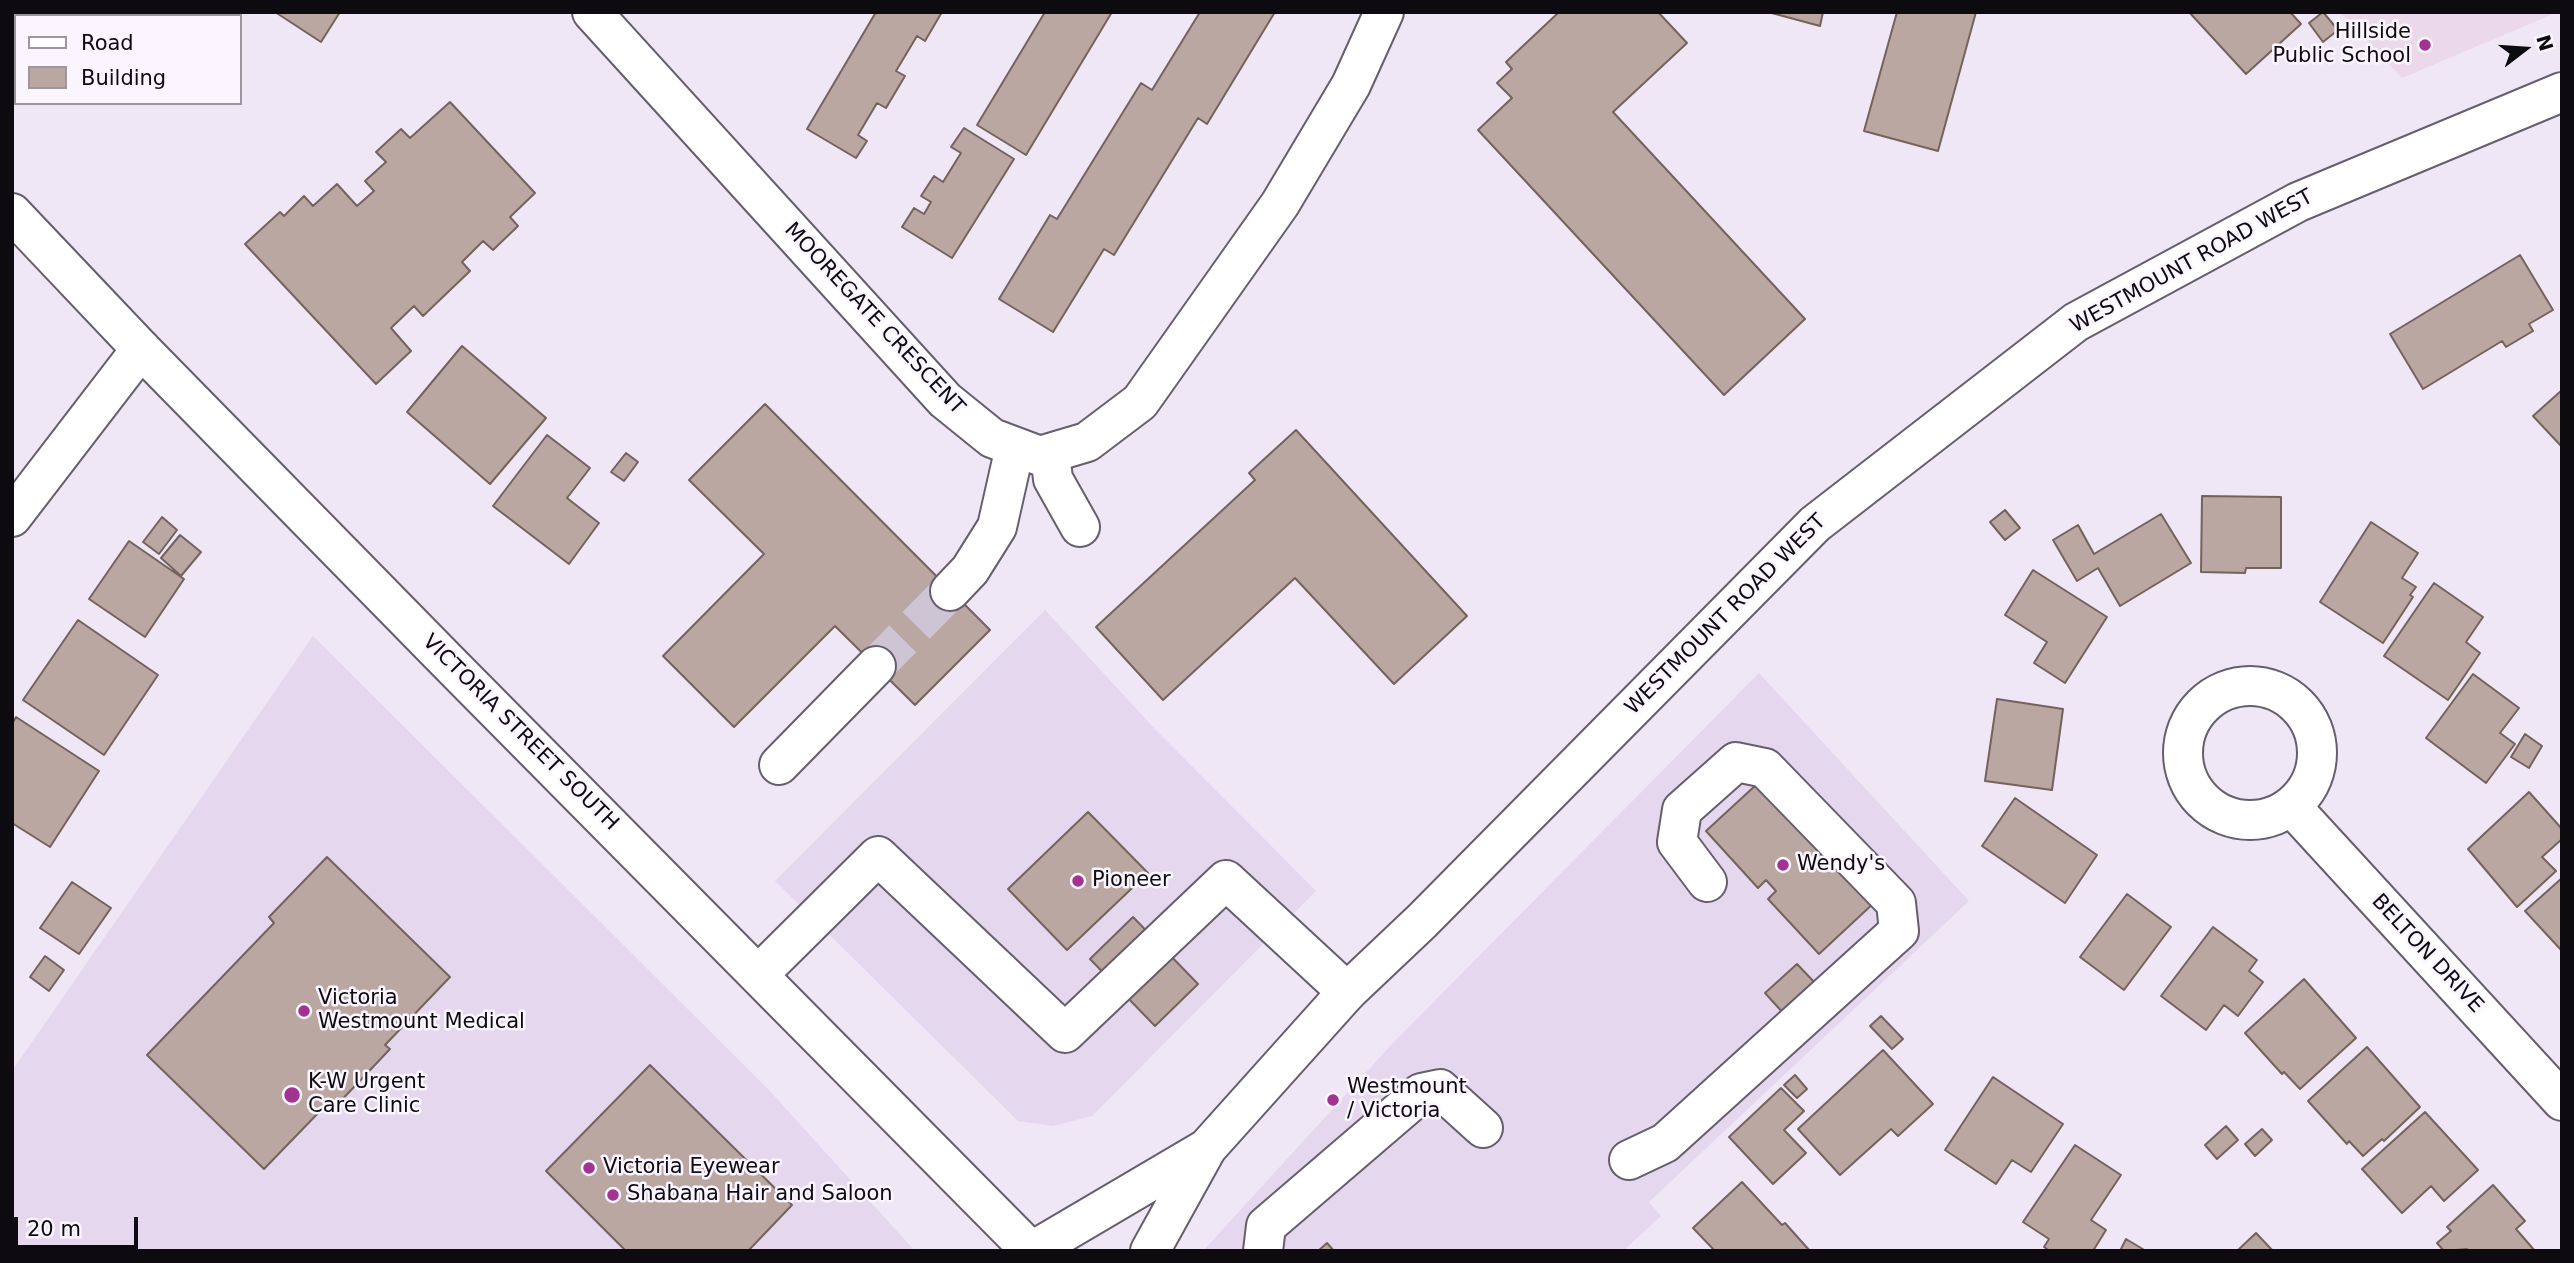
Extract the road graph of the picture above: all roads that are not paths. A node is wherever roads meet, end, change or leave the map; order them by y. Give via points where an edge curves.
1 (592, 12) edge
2 (1384, 12) edge
3 (2562, 92) edge
4 (12, 214) edge
5 (141, 349) junction
6 (1033, 450) junction
7 (12, 517) edge
8 (1080, 527) dead end
9 (950, 590) tunnel mouth
10 (876, 666) tunnel mouth
11 (779, 765) dead end
12 (2292, 807) dead end
13 (1707, 882) dead end
14 (759, 974) junction
15 (1347, 992) junction
16 (2562, 1101) edge
17 (1483, 1128) dead end
18 (1207, 1148) junction
19 (1629, 1160) dead end
20 (1032, 1251) edge
21 (1150, 1251) edge
22 (1264, 1251) edge

1 - 6 main road, MOOREGATE CRESCENT via 945,400 992,438
2 - 6 main road via 1351,85 1280,204 1140,402 1087,442
3 - 15 main road, WESTMOUNT ROAD WEST via 2298,202 2076,322 1815,524
4 - 5 main road, VICTORIA STREET SOUTH
5 - 7 main road
5 - 14 main road, VICTORIA STREET SOUTH
6 - 8 main road
6 - 9 main road via 997,527 970,570
10 - 11 main road
12 - 16 main road, BELTON DRIVE
13 - 19 main road via 1677,842 1682,810 1736,762 1765,768 1896,904 1899,931 1665,1143
14 - 15 main road via 877,856 1065,1033 1226,880
14 - 20 main road, VICTORIA STREET SOUTH
15 - 18 main road, WESTMOUNT ROAD WEST
17 - 22 main road via 1440,1089 1421,1093 1266,1226
18 - 20 main road, WESTMOUNT ROAD WEST
18 - 21 main road, WESTMOUNT ROAD WEST

